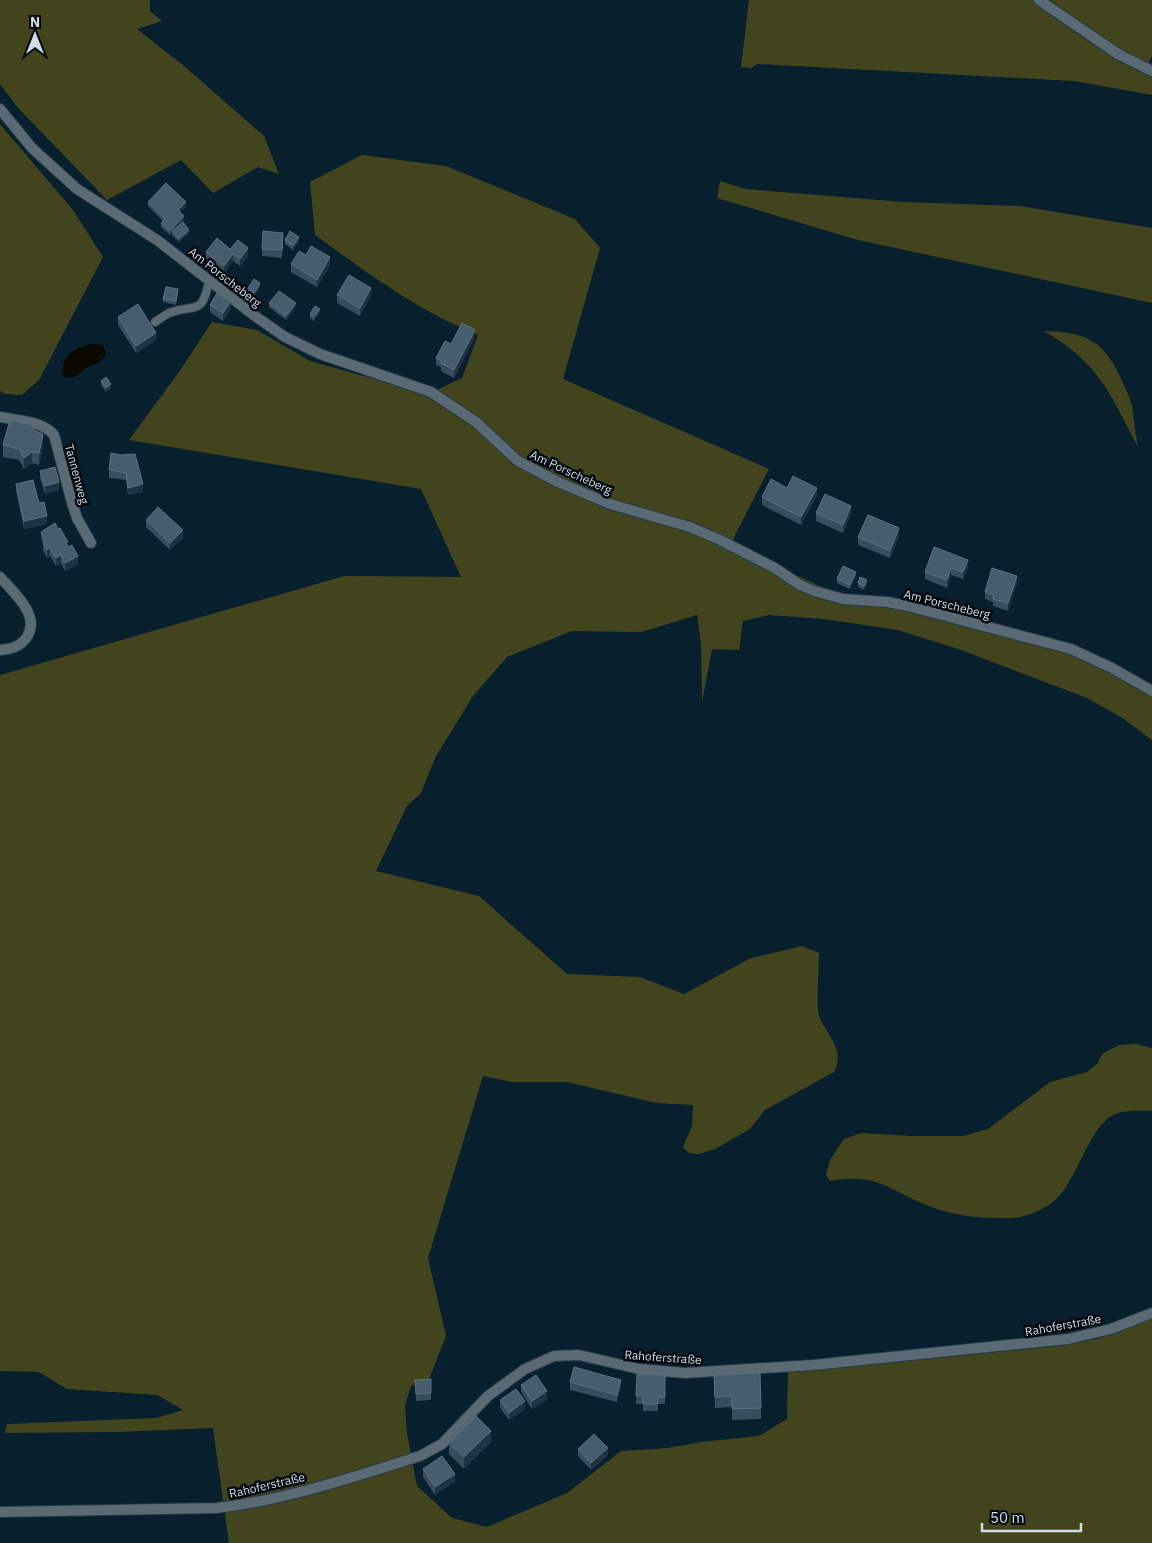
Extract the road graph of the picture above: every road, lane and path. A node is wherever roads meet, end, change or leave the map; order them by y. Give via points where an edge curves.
1 (1039, 0) edge
2 (1152, 72) edge
3 (0, 109) edge
4 (209, 282) junction
5 (155, 322) dead end
6 (0, 417) edge
7 (91, 543) dead end
8 (0, 577) edge
9 (0, 650) edge
10 (1152, 691) edge
11 (1152, 1313) edge
12 (0, 1512) edge

1 - 2 street via 1118,54
3 - 4 street, Am Porscheberg via 32,148 77,189 157,240
4 - 5 lane via 200,305 170,313
4 - 10 street, Am Porscheberg via 301,346 431,392 476,422 518,461 558,482 610,504 711,536 814,592 843,599 908,606 1071,649
6 - 7 street, Tannenweg via 42,426 54,435 77,518
8 - 9 street via 24,605 31,624 29,633 18,646
11 - 12 street, Rahoferstraße via 1112,1329 1068,1339 813,1365 685,1373 639,1370 579,1356 554,1356 525,1370 494,1392 442,1444 420,1456 283,1496 217,1508

